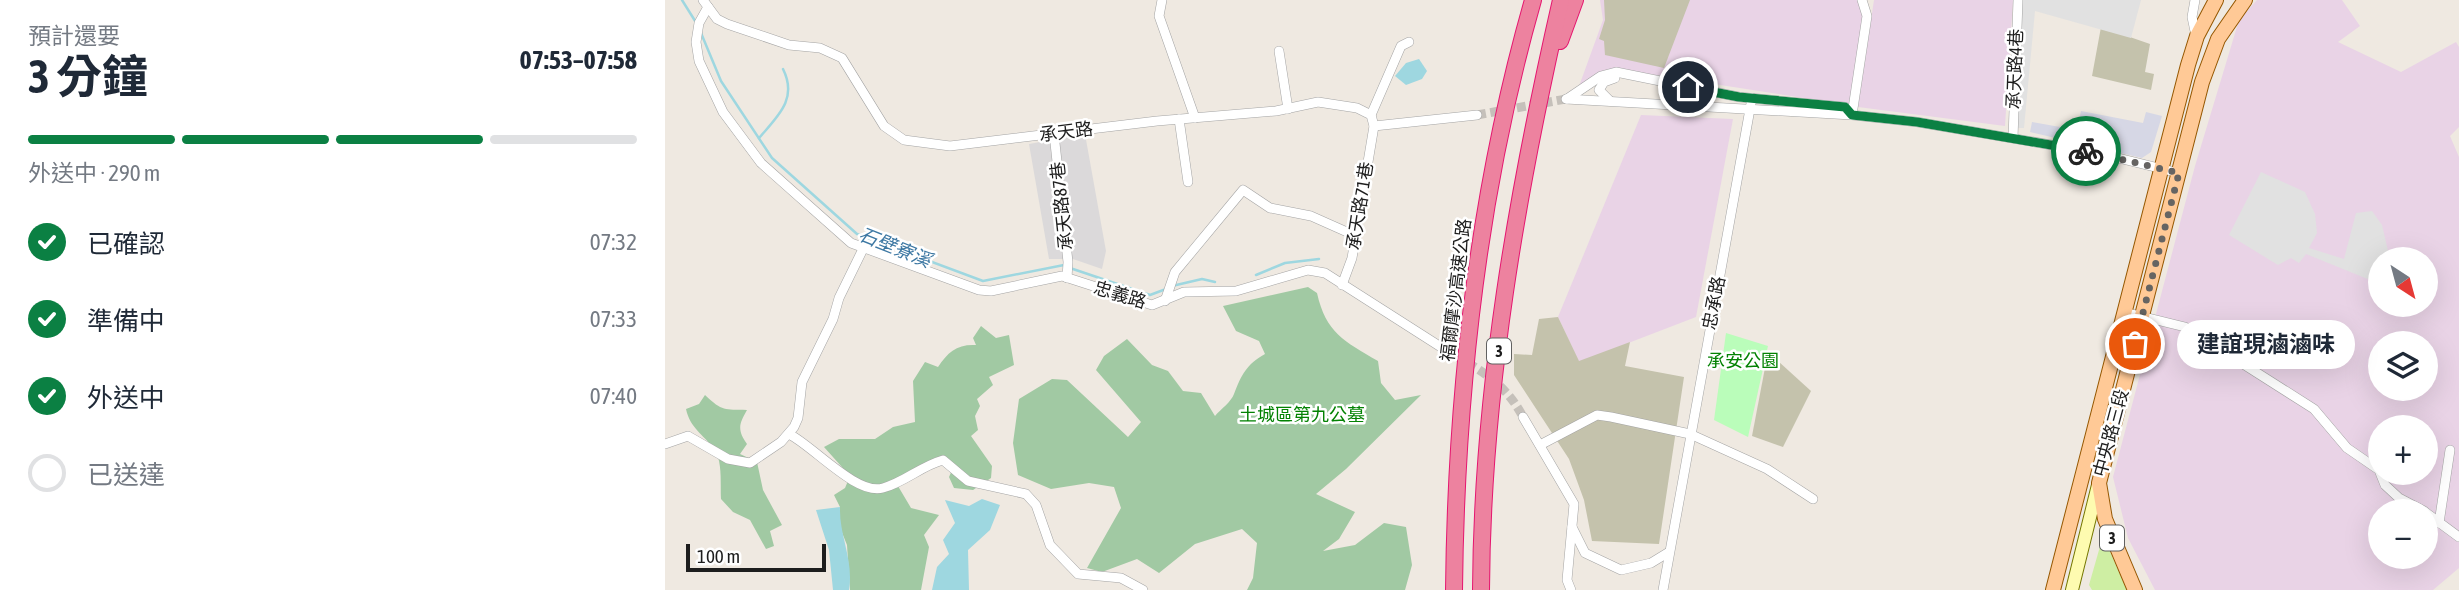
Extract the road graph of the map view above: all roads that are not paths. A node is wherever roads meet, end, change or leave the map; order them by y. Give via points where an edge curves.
1 (1162, 0) edge
2 (1533, 0) edge
3 (1561, 0) edge
4 (1575, 0) edge
5 (1861, 0) edge
6 (2018, 0) edge
7 (2195, 0) edge
8 (2216, 0) edge
9 (2245, 0) edge
10 (705, 4) edge
11 (2197, 36) junction
12 (1409, 42) dead end
13 (1279, 51) dead end
14 (2187, 69) junction
15 (2204, 74) junction
16 (1637, 77) junction
17 (1593, 83) junction
18 (1539, 96) junction
19 (1752, 98) junction
20 (1592, 100) junction
21 (1611, 101) junction
22 (1288, 109) junction
23 (1751, 109) junction
24 (1371, 115) junction
25 (1477, 115) tunnel mouth
26 (1852, 115) junction
27 (1195, 118) junction
28 (1179, 119) junction
29 (1374, 126) junction
30 (1054, 134) junction
31 (2013, 138) junction
32 (2161, 169) junction
33 (2179, 173) junction
34 (1188, 181) dead end
35 (1356, 236) junction
36 (863, 249) junction
37 (1068, 271) junction
38 (1342, 285) junction
39 (1165, 298) junction
40 (2124, 312) junction
41 (2142, 315) junction
42 (1444, 349) tunnel mouth
43 (1523, 417) tunnel mouth
44 (1690, 434) junction
45 (789, 435) junction
46 (667, 440) edge
47 (1540, 445) junction
48 (2450, 450) dead end
49 (2099, 483) junction
50 (1813, 499) dead end
51 (2401, 499) edge
52 (2439, 523) joint
53 (1572, 527) junction
54 (2459, 537) edge
55 (1670, 550) junction
56 (1143, 590) edge
57 (1454, 590) edge
58 (1482, 590) edge
59 (1571, 590) edge
60 (1663, 590) edge
61 (2053, 590) edge
62 (2072, 590) edge
63 (2135, 590) edge

1 - 27 street via 1159,16
2 - 57 highway, 福爾摩沙高速公路 / 3 via 1503,119 1473,294 1459,434
3 - 18 highway, 3
4 - 18 highway
5 - 26 street via 1867,16
6 - 31 street, 承天路4巷
7 - 11 street via 2192,17
8 - 11 main road, 中央路三段
9 - 15 main road, 中央路三段 / 3 via 2218,39
10 - 30 street, 承天路 via 727,24 842,58 884,126 904,140 950,146
10 - 36 street, 忠義路 via 696,42 717,102 761,163 803,203
11 - 14 main road, 中央路三段
12 - 24 street via 1401,46
13 - 22 street
14 - 15 main road
14 - 32 main road, 中央路三段
15 - 33 main road, 中央路三段 / 3
16 - 17 street via 1616,72
16 - 19 street
16 - 21 street via 1604,82 1599,90
17 - 20 street
17 - 20 street via 1566,99
18 - 58 highway, 3 via 1504,298 1490,431
19 - 23 street, 忠承路
19 - 26 street via 1845,107
20 - 21 street
21 - 23 street
22 - 24 street, 承天路 via 1318,102
22 - 27 street, 承天路
23 - 26 street
23 - 44 street, 忠承路
24 - 29 street
25 - 29 street
26 - 31 street
27 - 28 street, 承天路
28 - 30 street, 承天路
28 - 34 street
29 - 35 street, 承天路71巷
30 - 37 street, 承天路87巷
31 - 32 street
32 - 33 street
32 - 40 main road, 中央路三段
33 - 41 main road, 中央路三段 / 3
35 - 38 street, 承天路71巷
35 - 39 street via 1311,216 1270,208 1243,190 1175,272
36 - 37 street, 忠義路 via 991,291
36 - 45 street via 801,382 798,418
37 - 39 street, 忠義路 via 1141,304 1152,305
38 - 39 street, 忠義路 via 1325,273 1308,271 1236,291 1184,292
38 - 42 street, 忠義路
40 - 41 street
40 - 61 main road, 中央路三段
41 - 49 main road, 中央路三段 / 3
41 - 51 street via 2185,327 2314,409 2347,448 2379,470 2385,485
43 - 47 street
44 - 47 street via 1597,415
44 - 50 street via 1767,469
44 - 55 street, 忠承路
45 - 46 street via 750,463 728,459 688,436
45 - 56 street via 864,486 880,489 943,460 968,481 1026,494 1036,505 1050,545 1078,575 1121,578
47 - 53 street via 1574,503
48 - 52 street
49 - 62 main road, 中央路三段
49 - 63 main road, 3 via 2105,519
52 - 54 street
53 - 55 street via 1585,553 1621,570 1651,563
53 - 59 street via 1566,580
55 - 60 street, 忠承路

